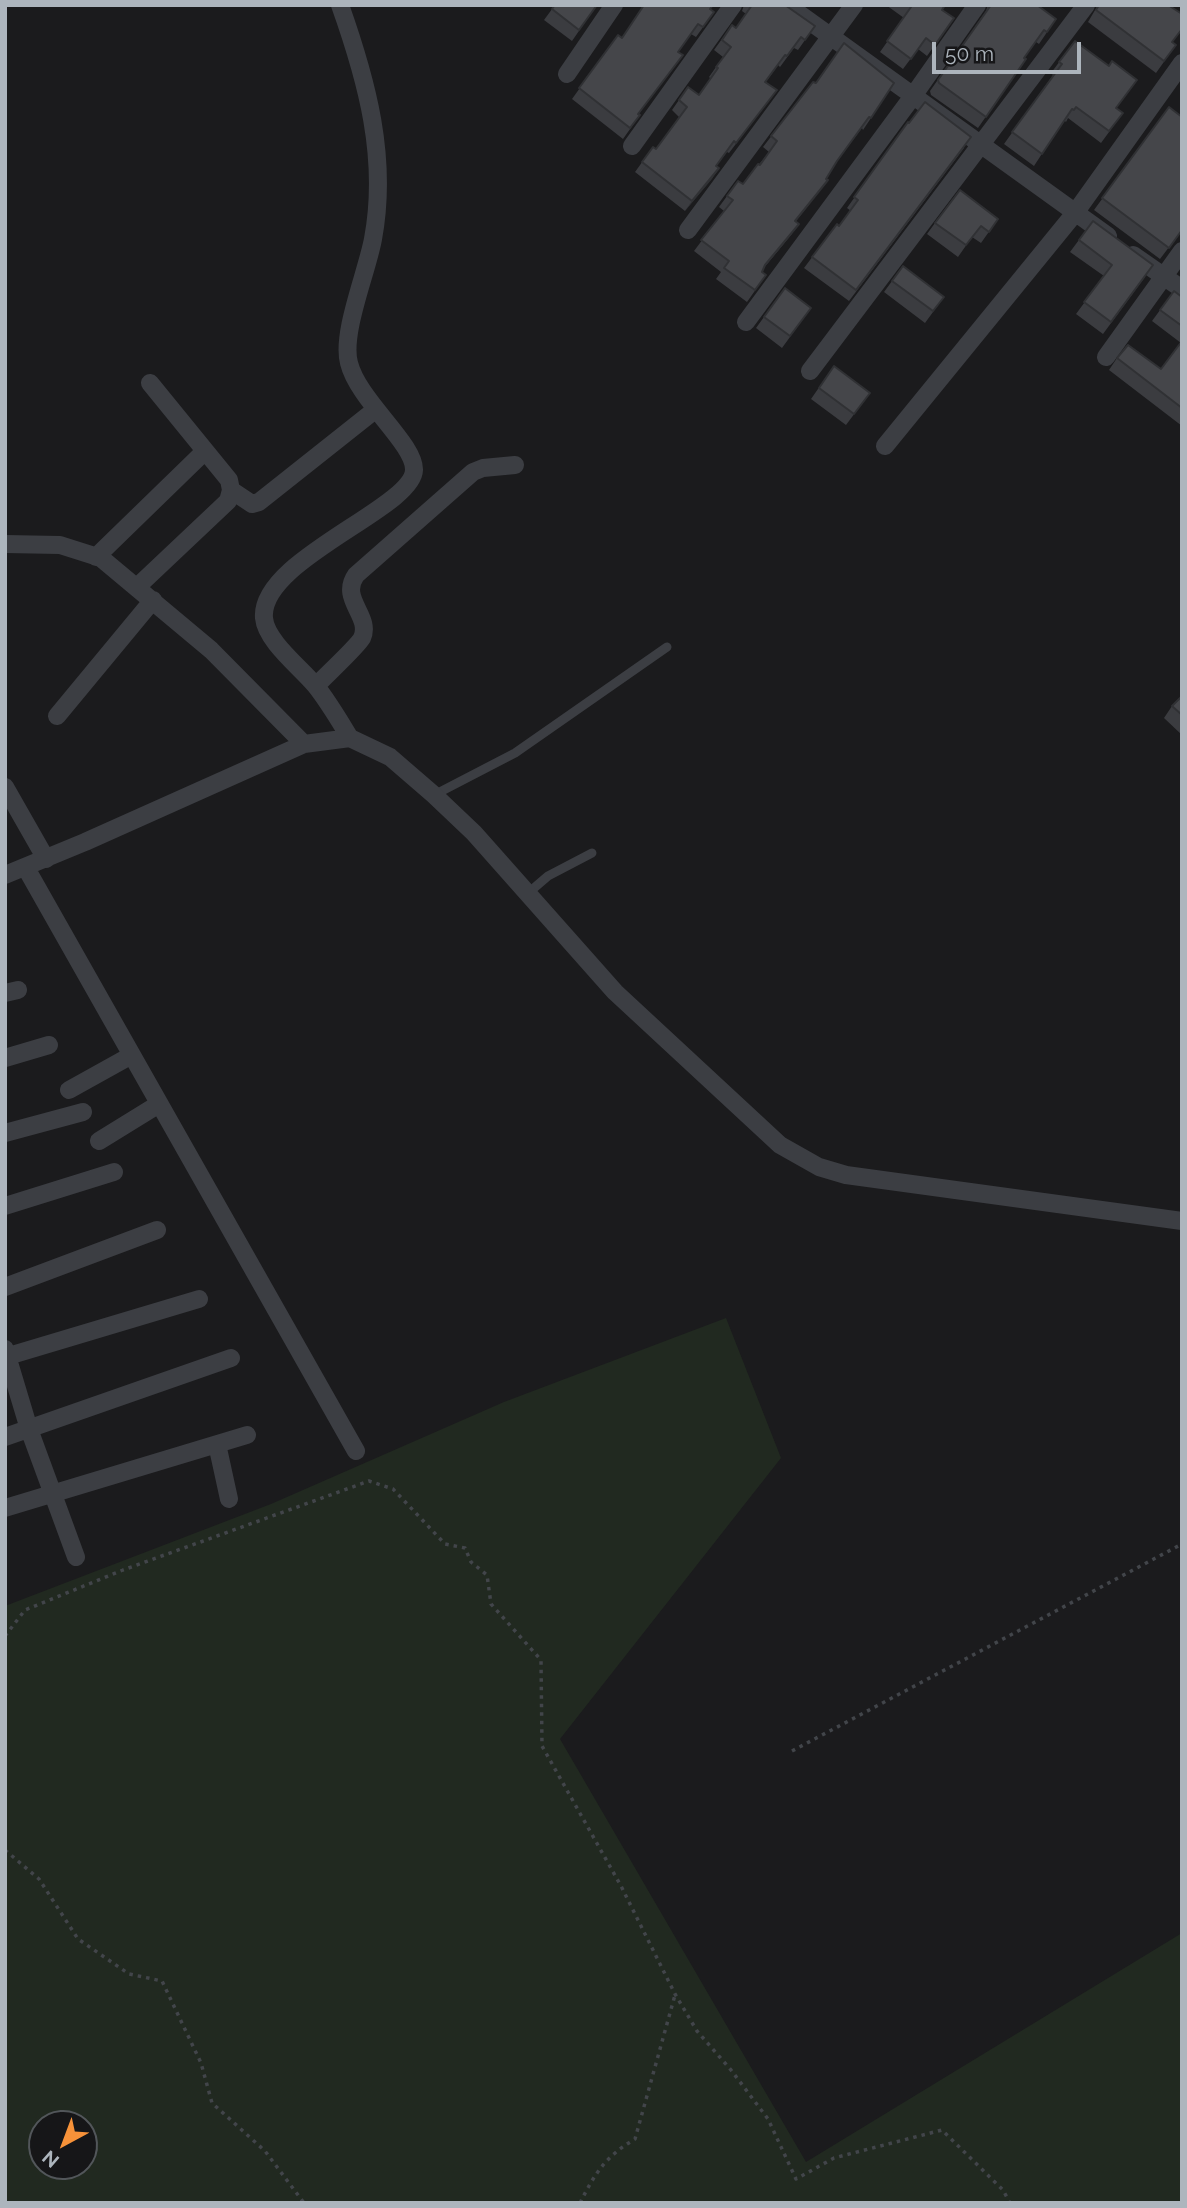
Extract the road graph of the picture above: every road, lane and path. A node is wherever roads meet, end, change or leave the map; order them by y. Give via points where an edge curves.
1 (340, 5) edge
2 (614, 5) edge
3 (733, 5) edge
4 (787, 5) edge
5 (854, 5) edge
6 (977, 5) edge
7 (1086, 5) edge
8 (832, 37) junction
9 (1182, 62) edge
10 (567, 74) dead end
11 (913, 96) junction
12 (982, 145) junction
13 (632, 146) dead end
14 (1075, 213) junction
15 (688, 230) dead end
16 (1182, 251) edge
17 (1164, 277) junction
18 (1182, 289) edge
19 (746, 322) dead end
20 (1106, 356) dead end
21 (810, 371) dead end
22 (150, 383) dead end
23 (374, 410) junction
24 (885, 446) dead end
25 (205, 451) junction
26 (515, 465) dead end
27 (231, 490) junction
28 (5, 544) edge
29 (96, 557) junction
30 (137, 587) junction
31 (153, 600) junction
32 (667, 647) dead end
33 (316, 686) junction
34 (57, 716) dead end
35 (350, 738) junction
36 (304, 744) junction
37 (5, 787) edge
38 (434, 795) junction
39 (592, 853) dead end
40 (46, 859) junction
41 (26, 868) junction
42 (5, 875) edge
43 (527, 894) junction
44 (49, 1045) dead end
45 (132, 1055) junction
46 (5, 1058) edge
47 (69, 1090) dead end
48 (159, 1104) junction
49 (83, 1112) dead end
50 (5, 1133) edge
51 (99, 1141) dead end
52 (114, 1171) dead end
53 (5, 1206) edge
54 (1182, 1222) edge
55 (157, 1230) dead end
56 (5, 1287) edge
57 (199, 1299) dead end
58 (6, 1354) edge
59 (231, 1358) dead end
60 (29, 1429) junction
61 (247, 1434) dead end
62 (5, 1437) edge
63 (217, 1444) junction
64 (356, 1451) dead end
65 (51, 1493) junction
66 (229, 1499) dead end
67 (5, 1508) edge
68 (1182, 1544) edge
69 (76, 1557) dead end
70 (5, 1636) edge
71 (792, 1751) dead end
72 (5, 1850) edge
73 (675, 1994) junction
74 (304, 2203) edge
75 (580, 2203) edge
76 (1010, 2203) edge

1 - 23 street via 368,93 378,154 373,239 349,333 348,360 354,381
2 - 10 street
3 - 13 street
4 - 8 street
5 - 8 street
6 - 11 street
7 - 12 street
8 - 11 street
8 - 15 street
9 - 14 street
11 - 12 street
11 - 19 street
12 - 14 street
12 - 21 street
14 - 17 street
14 - 24 street
16 - 17 street
17 - 18 street
17 - 20 street
22 - 25 street
23 - 27 street via 259,502 252,504
23 - 33 street via 410,452 414,470 410,483 277,583 267,603 264,618 272,638
25 - 27 street via 229,480
25 - 29 street
26 - 33 street via 473,472 356,575 350,591 363,627 362,638
27 - 30 street via 228,501
28 - 29 street via 60,545
29 - 30 street
30 - 31 street
31 - 34 street
31 - 36 street via 211,650
32 - 38 lane via 514,753
33 - 35 street
35 - 36 street
35 - 38 street via 390,757
36 - 40 street
37 - 40 street
38 - 43 street
39 - 43 lane via 548,876
40 - 41 street
41 - 42 street
41 - 45 street
43 - 54 street via 615,992 780,1145 819,1167 846,1175
44 - 46 street
45 - 47 street
45 - 48 street
48 - 51 street
48 - 64 street
49 - 50 street
52 - 53 street
55 - 56 street
57 - 58 street
58 - 60 street
59 - 60 street
60 - 62 street
60 - 65 street
61 - 63 street
63 - 65 street
63 - 66 street
65 - 67 street
65 - 69 street
68 - 71 path
70 - 73 path via 25,1610 124,1570 369,1481 394,1489 445,1544 465,1549 471,1562 487,1575 491,1604 541,1660 542,1746
72 - 74 path via 39,1879 78,1939 129,1974 162,1981 201,2063 212,2103 265,2151
73 - 75 path via 635,2139 614,2151
73 - 76 path via 697,2031 768,2119 796,2179 834,2158 942,2130 1003,2190

